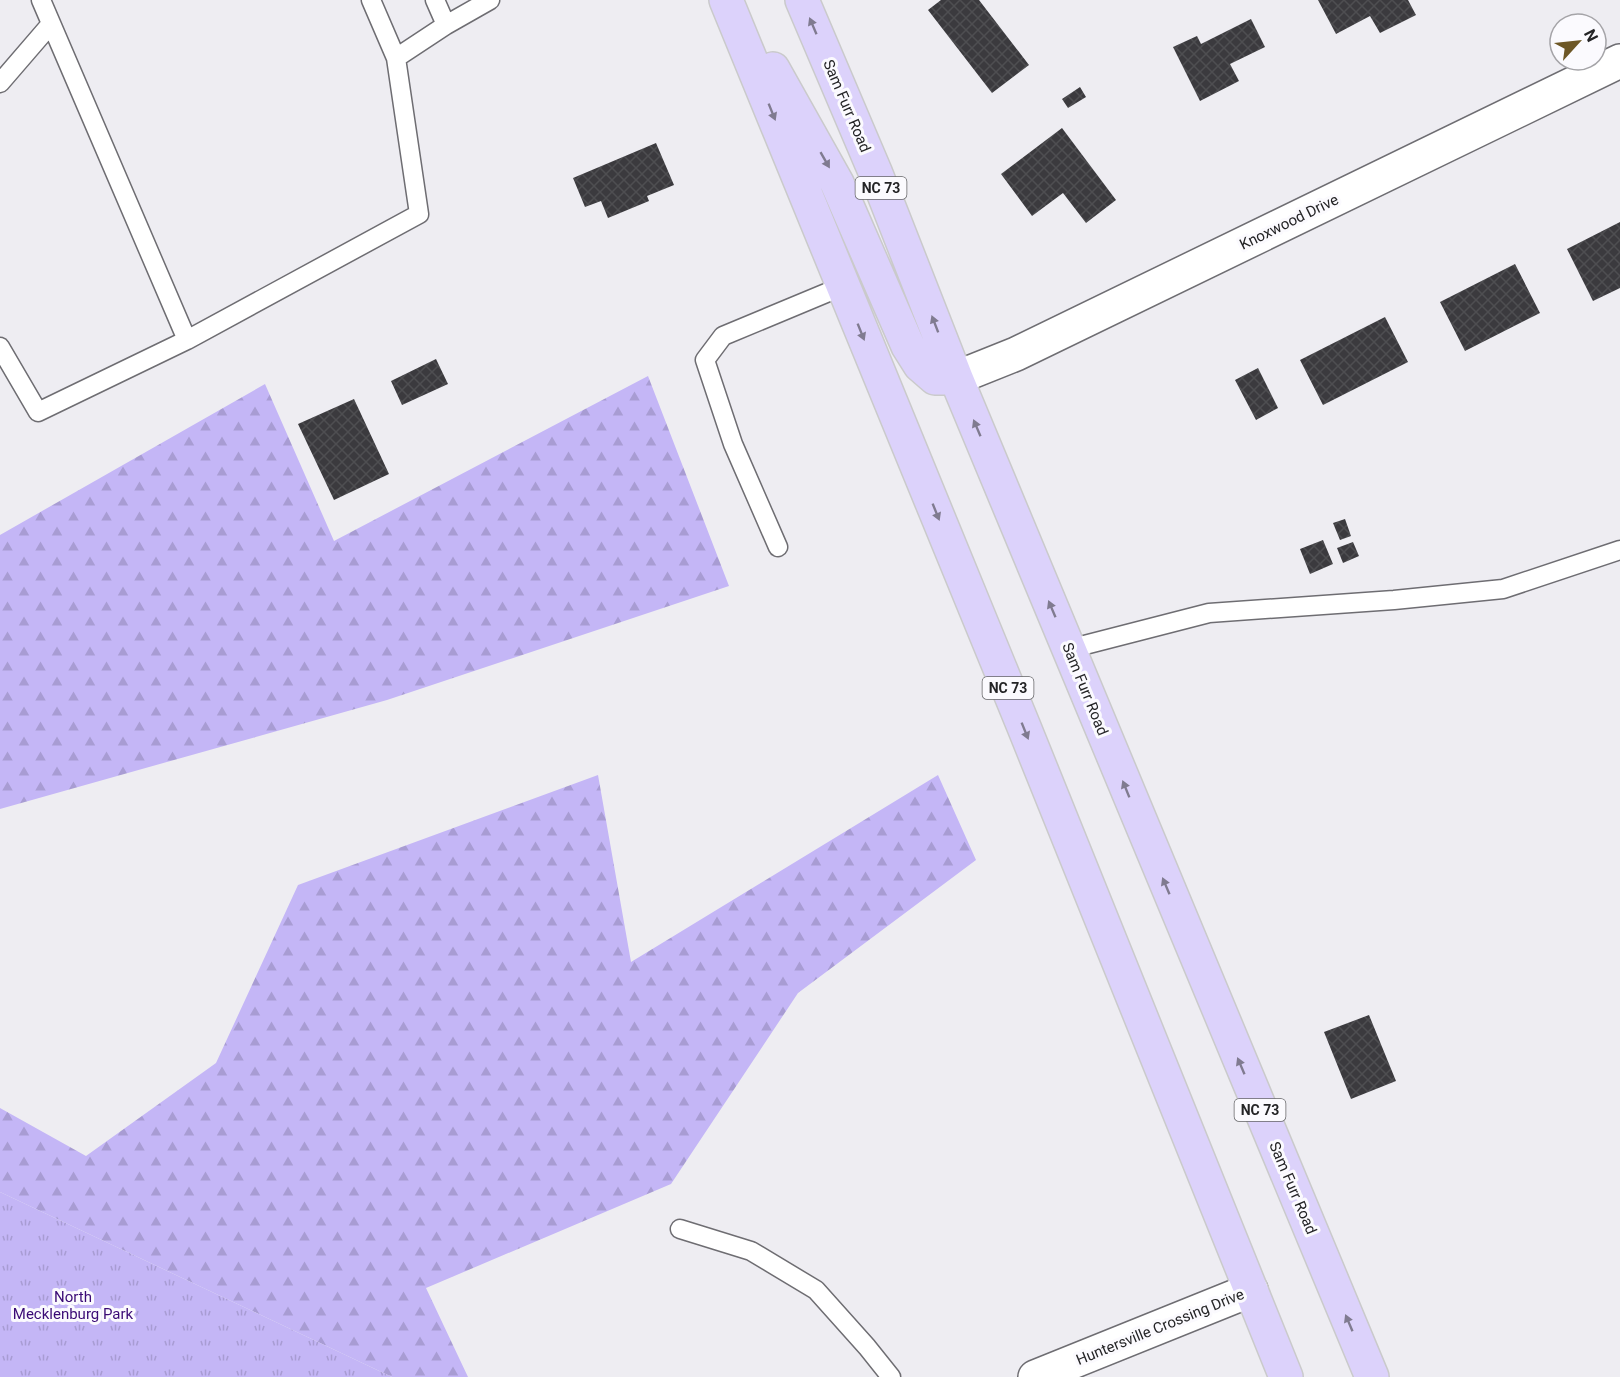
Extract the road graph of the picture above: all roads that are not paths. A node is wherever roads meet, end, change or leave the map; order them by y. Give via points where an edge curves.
1 (42, 0) edge
2 (371, 0) edge
3 (435, 0) edge
4 (490, 0) edge
5 (726, 0) edge
6 (733, 0) edge
7 (802, 0) edge
8 (50, 25) junction
9 (446, 25) junction
10 (396, 58) junction
11 (1620, 61) edge
12 (0, 83) edge
13 (843, 286) junction
14 (187, 340) junction
15 (0, 346) edge
16 (956, 378) junction
17 (778, 547) dead end
18 (1620, 550) edge
19 (1069, 649) junction
20 (680, 1229) dead end
21 (1251, 1290) junction
22 (891, 1377) edge
23 (1035, 1377) edge
24 (1286, 1377) edge
25 (1372, 1377) edge

1 - 8 lane
2 - 10 lane
3 - 9 lane
4 - 9 lane
5 -> 13 main road, NC 73
6 -> 16 main road via 837,183 908,346 934,378
16 -> 7 main road, Sam Furr Road / NC 73
8 - 12 lane
8 - 14 lane
9 - 10 lane
10 - 14 lane via 419,214
11 - 16 street, Knoxwood Drive via 1016,354
13 - 17 lane via 723,336 705,360 733,444
13 -> 21 main road, NC 73
14 - 15 lane via 39,412
19 -> 16 main road, Sam Furr Road / NC 73
18 - 19 lane via 1503,589 1209,613
25 -> 19 main road, Sam Furr Road / NC 73
20 - 22 lane via 752,1251 816,1290
21 - 23 street, Huntersville Crossing Drive
21 - 24 main road, NC 73

